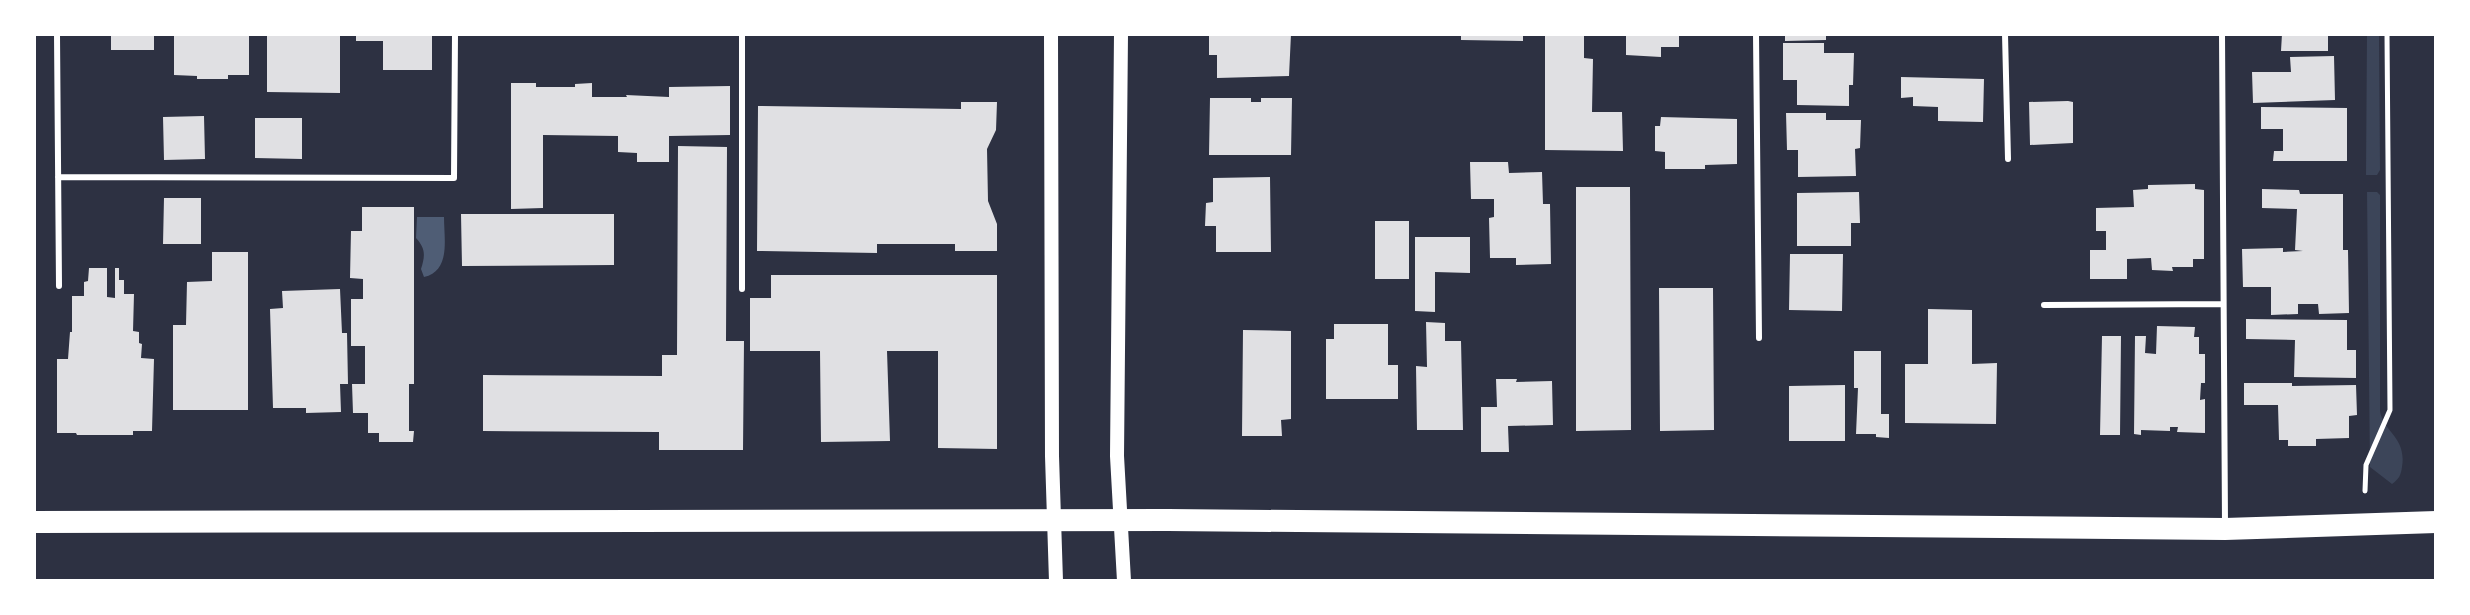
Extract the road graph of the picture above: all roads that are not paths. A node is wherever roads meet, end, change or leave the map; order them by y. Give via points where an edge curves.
1 (57, 34) edge
2 (455, 34) edge
3 (742, 34) edge
4 (1051, 34) edge
5 (1121, 34) edge
6 (1756, 34) edge
7 (2005, 34) edge
8 (2222, 34) edge
9 (2008, 159) dead end
10 (58, 177) junction
11 (59, 286) dead end
12 (742, 289) dead end
13 (2223, 304) junction
14 (2044, 305) dead end
15 (1759, 338) dead end
16 (1054, 521) junction
17 (1120, 521) junction
18 (34, 522) edge
19 (2436, 522) edge
20 (2225, 529) junction
21 (1056, 581) edge
22 (1124, 581) edge

1 - 10 lane
2 - 10 lane via 454,178
3 - 12 lane
4 - 16 street
5 - 17 street
6 - 15 lane
7 - 9 lane
8 - 13 lane
10 - 11 lane
13 - 14 lane
13 - 20 lane
16 - 17 highway
16 - 18 highway
16 - 21 street
17 - 20 highway
17 - 22 street
19 - 20 highway

